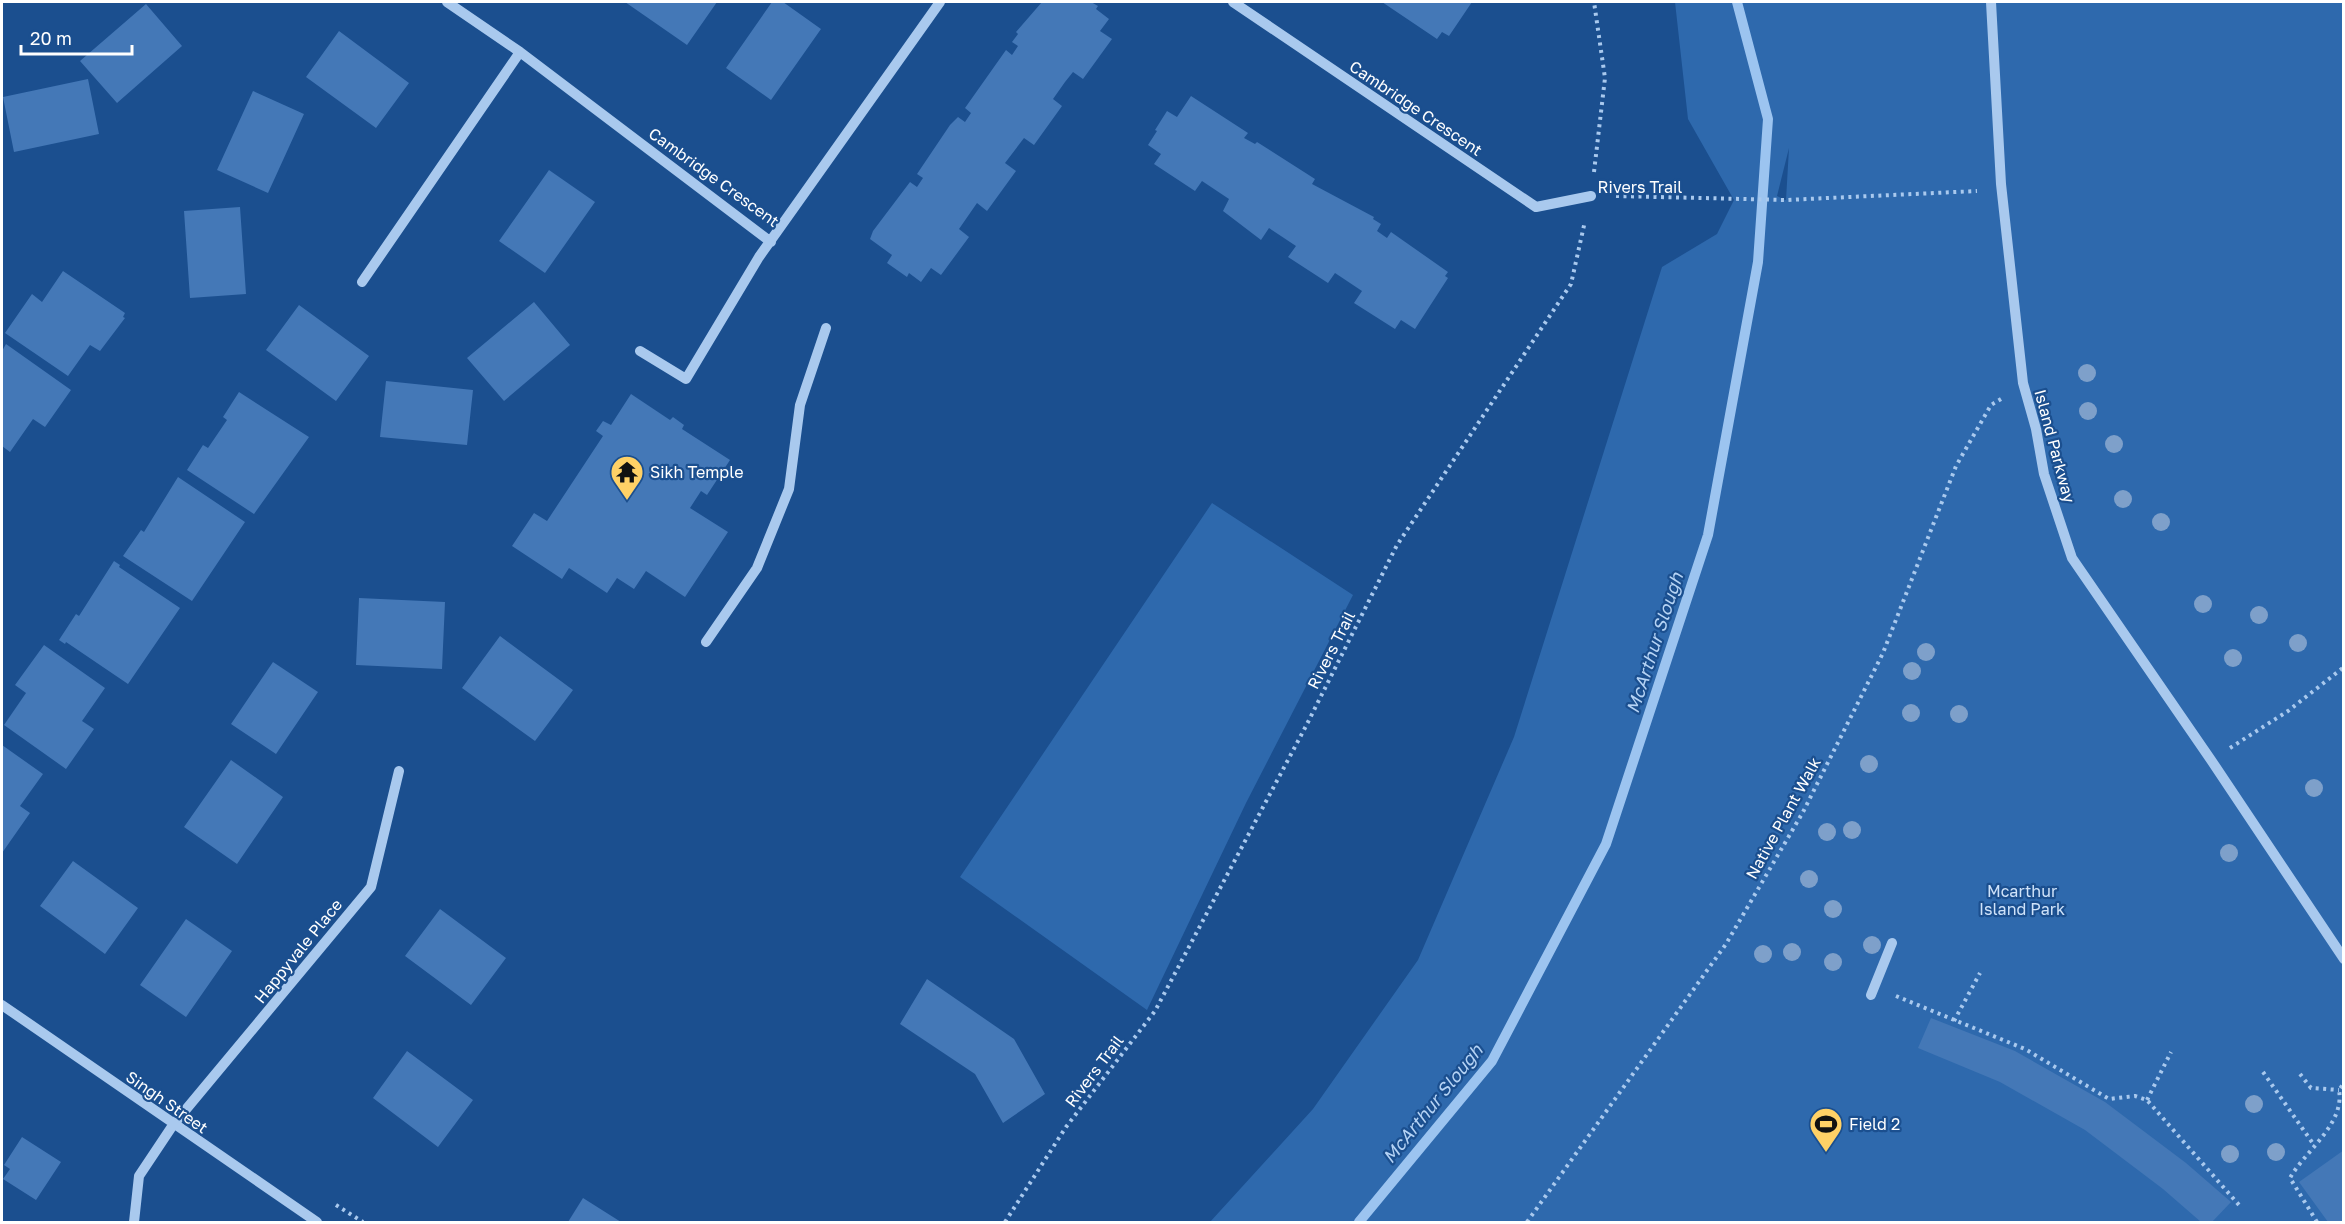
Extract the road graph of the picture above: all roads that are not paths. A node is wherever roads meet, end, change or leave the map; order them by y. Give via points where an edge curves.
1 (447, 2) edge
2 (940, 2) edge
3 (1233, 2) edge
4 (1991, 2) edge
5 (520, 52) junction
6 (1591, 196) road end
7 (771, 242) junction
8 (362, 282) dead end
9 (826, 328) dead end
10 (640, 351) dead end
11 (706, 642) dead end
12 (399, 771) dead end
13 (1892, 944) dead end
14 (2343, 959) edge
15 (1873, 991) road end
16 (2, 1005) edge
17 (173, 1125) junction
18 (134, 1222) edge
19 (317, 1222) edge

1 - 5 street, Cambridge Crescent
2 - 7 street, Cambridge Crescent
3 - 6 street, Cambridge Crescent via 1536,207
4 - 14 street, Island Parkway via 2001,184 2023,383 2044,474 2072,558
5 - 7 street, Cambridge Crescent
5 - 8 street
7 - 10 street via 686,379
9 - 11 street via 800,405 789,489 758,568
12 - 17 street, Happyvale Place via 370,887
13 - 15 street
16 - 17 street, Singh Street
17 - 18 street, Happyvale Place via 139,1176
17 - 19 street, Singh Street

